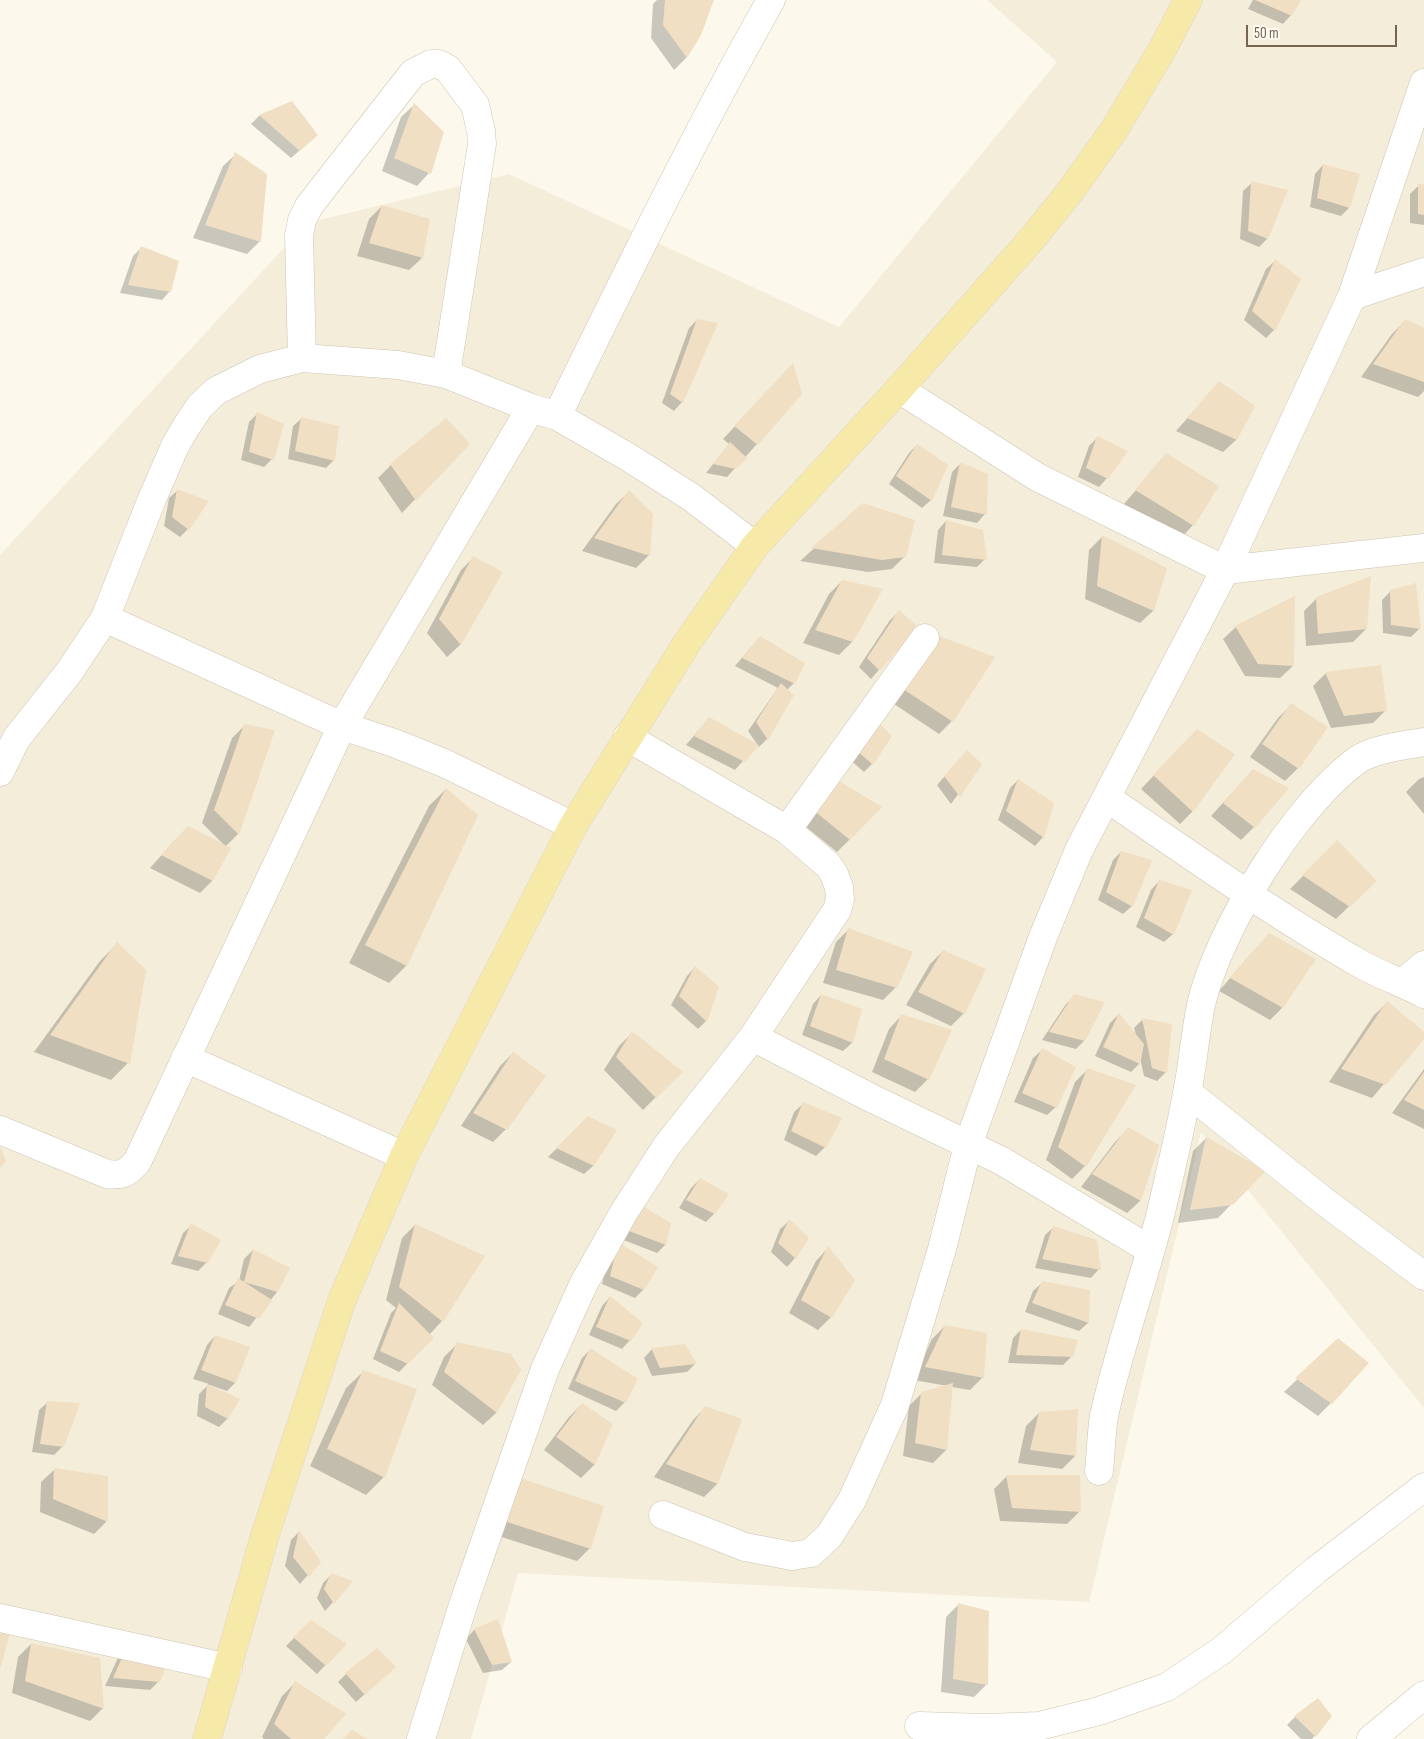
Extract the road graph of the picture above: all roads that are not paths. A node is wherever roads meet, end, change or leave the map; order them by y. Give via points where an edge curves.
1 (771, 0) edge
2 (1188, 0) edge
3 (1424, 83) edge
4 (1424, 272) edge
5 (1352, 296) junction
6 (302, 358) junction
7 (446, 374) junction
8 (899, 389) junction
9 (544, 412) junction
10 (755, 546) junction
11 (1424, 548) edge
12 (1225, 570) junction
13 (105, 618) junction
14 (925, 638) dead end
15 (342, 726) junction
16 (627, 738) junction
17 (1424, 742) edge
18 (0, 772) edge
19 (1107, 798) junction
20 (573, 826) junction
21 (787, 830) junction
22 (1249, 896) junction
23 (1424, 965) edge
24 (1414, 988) edge
25 (753, 1037) junction
26 (185, 1058) junction
27 (1187, 1092) junction
28 (0, 1130) edge
29 (968, 1145) junction
30 (404, 1156) junction
31 (1149, 1249) junction
32 (1424, 1276) edge
33 (1099, 1471) dead end
34 (1424, 1487) edge
35 (663, 1515) dead end
36 (0, 1618) edge
37 (228, 1668) junction
38 (1424, 1695) edge
39 (918, 1726) dead end
40 (211, 1737) edge
41 (420, 1739) edge
42 (1372, 1739) edge

1 - 9 street via 655,217
2 - 8 main road via 1114,130 1069,193
3 - 5 street
4 - 5 street
5 - 12 street
6 - 7 street via 398,365
6 - 7 street via 299,236 302,220 309,206 414,73 431,64 439,64 448,69 475,105 482,144
6 - 13 street via 260,369 233,381 200,406 175,446
7 - 9 street
8 - 10 main road
8 - 12 street via 1037,477
9 - 10 street via 628,457 691,497
9 - 15 street
10 - 16 main road via 687,642
11 - 12 street
12 - 19 street
13 - 15 street
13 - 18 street via 69,672 16,739
14 - 21 street
15 - 20 street via 444,763
15 - 26 street
16 - 20 main road
16 - 21 street
17 - 22 street via 1396,746 1361,758 1330,783 1283,840
19 - 22 street
19 - 29 street via 1079,850 1043,937
20 - 30 main road
21 - 25 street via 828,865 839,887 840,899 830,920
22 - 24 street via 1361,964
22 - 27 street via 1216,959 1201,1004
23 - 24 street
25 - 29 street
25 - 41 street via 666,1147 584,1283 545,1368
26 - 28 street via 137,1162 128,1172 118,1176
26 - 30 street
27 - 31 street
27 - 32 street
29 - 31 street via 1002,1161
29 - 35 street via 942,1249 895,1405 852,1500 829,1536 811,1553 792,1556 744,1547
30 - 37 main road via 342,1300 265,1535
31 - 33 street via 1104,1418
34 - 39 street via 1316,1570 1221,1651 1167,1687 1099,1711 1039,1726
36 - 37 street
37 - 40 main road
38 - 42 street

